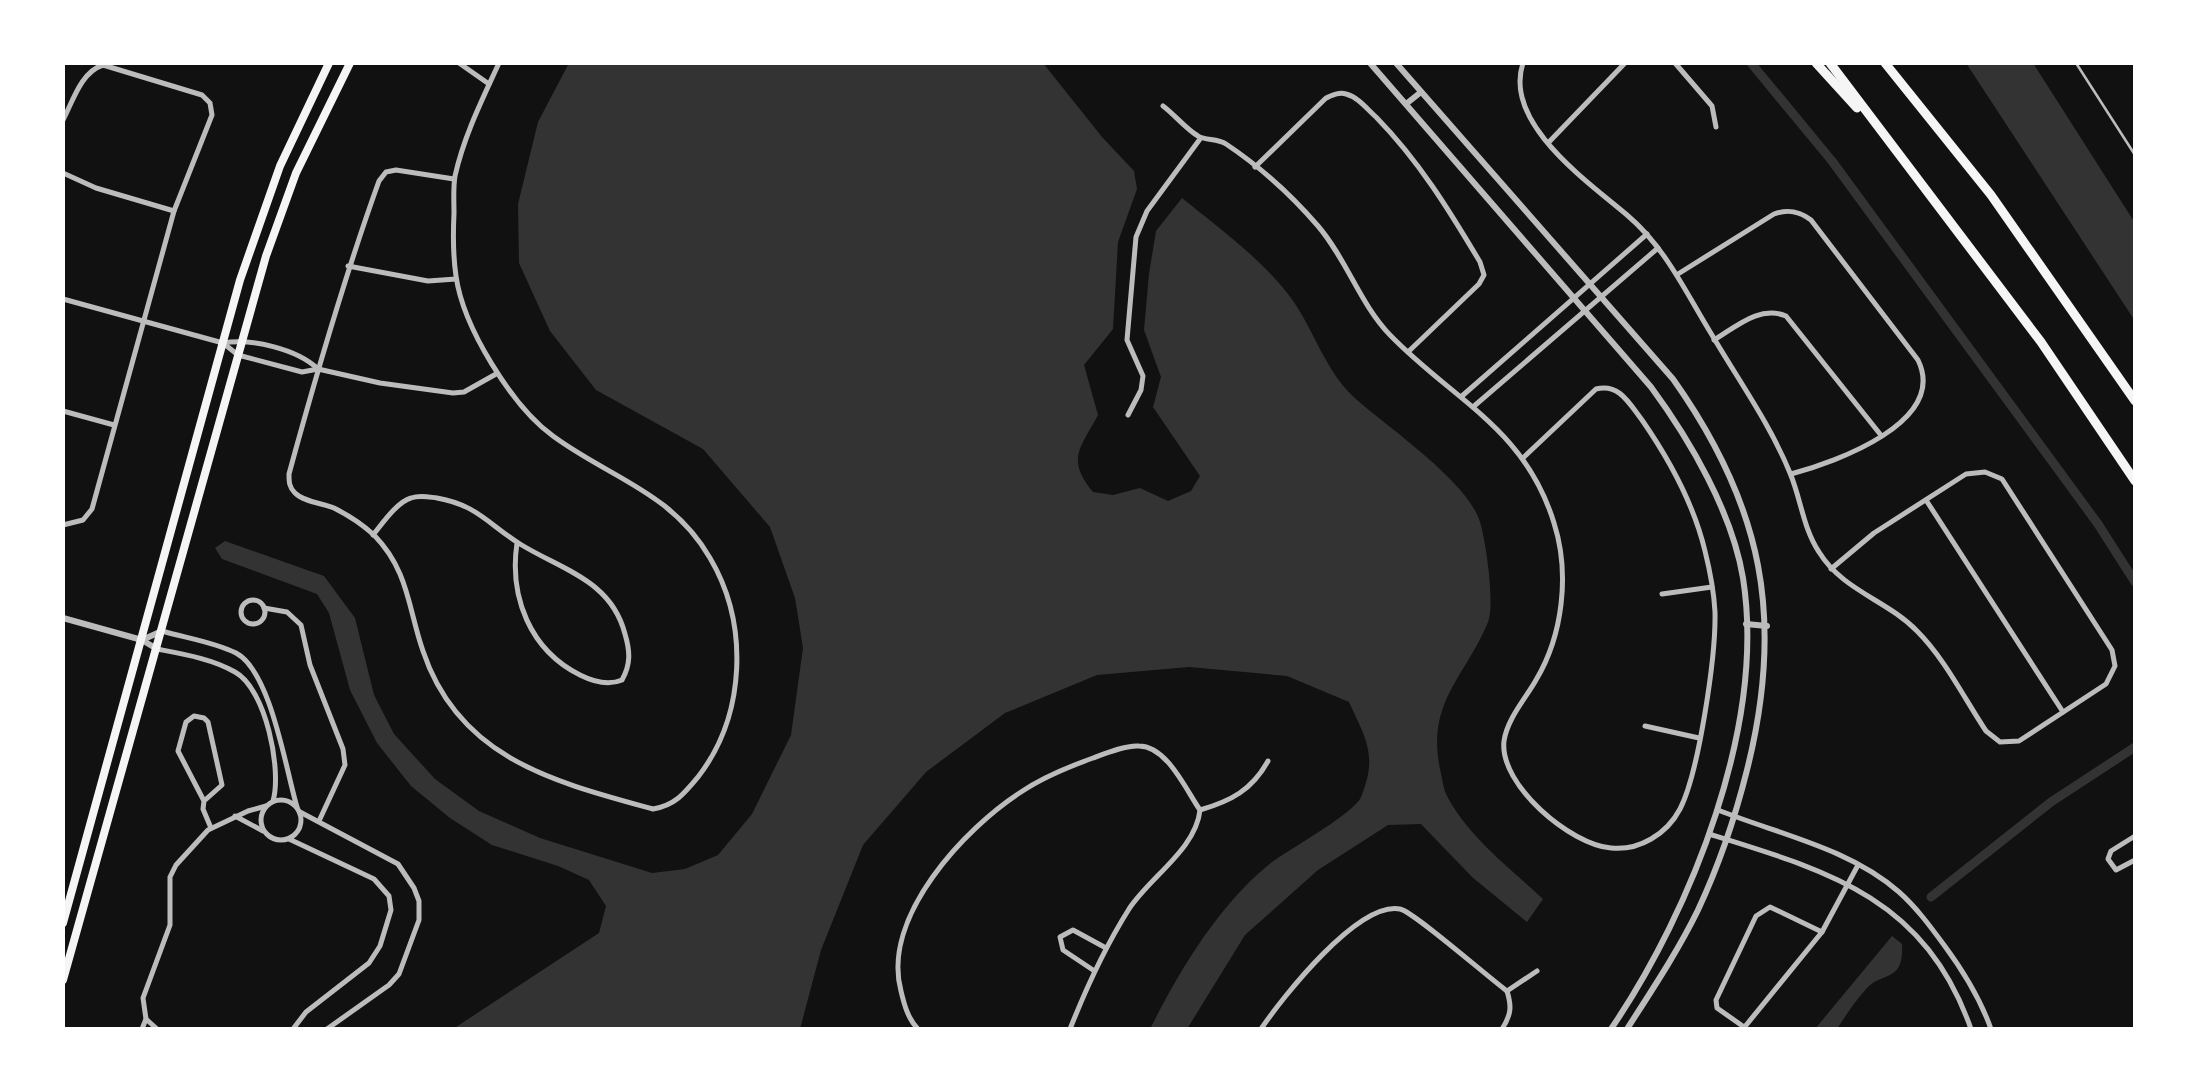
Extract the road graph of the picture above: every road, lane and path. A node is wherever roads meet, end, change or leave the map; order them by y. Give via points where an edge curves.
1 (329, 63) edge
2 (350, 63) edge
3 (459, 63) edge
4 (499, 63) edge
5 (1370, 63) edge
6 (1396, 63) edge
7 (1523, 63) edge
8 (1625, 63) edge
9 (1675, 63) edge
10 (1816, 63) edge
11 (1830, 63) edge
12 (1885, 63) edge
13 (2076, 63) edge
14 (489, 84) junction
15 (1422, 92) junction
16 (1406, 104) junction
17 (1163, 106) dead end
18 (63, 120) edge
19 (1716, 127) dead end
20 (1880, 132) junction
21 (1200, 139) junction
22 (1549, 142) junction
23 (2135, 155) edge
24 (1255, 167) junction
25 (63, 173) edge
26 (454, 179) junction
27 (174, 211) junction
28 (1647, 234) junction
29 (1658, 248) junction
30 (348, 266) junction
31 (1678, 274) junction
32 (456, 279) junction
33 (1590, 284) junction
34 (1574, 297) junction
35 (1601, 297) junction
36 (63, 299) edge
37 (1586, 309) junction
38 (144, 321) junction
39 (241, 340) junction
40 (1714, 340) junction
41 (223, 343) junction
42 (1408, 352) junction
43 (238, 355) junction
44 (318, 369) junction
45 (496, 374) junction
46 (1462, 396) junction
47 (2135, 401) edge
48 (1473, 407) junction
49 (63, 411) edge
50 (1128, 415) dead end
51 (114, 425) junction
52 (1880, 434) junction
53 (1524, 457) junction
54 (1791, 474) junction
55 (2135, 481) edge
56 (1926, 500) junction
57 (63, 526) edge
58 (373, 535) junction
59 (517, 543) junction
60 (1831, 569) junction
61 (1712, 587) junction
62 (1662, 594) dead end
63 (264, 608) junction
64 (63, 618) edge
65 (1746, 624) junction
66 (1767, 626) junction
67 (162, 631) junction
68 (142, 640) junction
69 (158, 649) junction
70 (2063, 712) junction
71 (1645, 726) dead end
72 (1699, 738) junction
73 (1268, 761) dead end
74 (204, 801) junction
75 (273, 801) junction
76 (266, 806) junction
77 (298, 810) junction
78 (1200, 810) junction
79 (1718, 810) junction
80 (235, 816) junction
81 (1735, 817) junction
82 (317, 821) junction
83 (300, 825) junction
84 (211, 828) junction
85 (264, 832) junction
86 (297, 833) junction
87 (1709, 834) junction
88 (2133, 837) edge
89 (289, 839) junction
90 (1727, 839) junction
91 (2135, 845) edge
92 (304, 846) junction
93 (2135, 860) edge
94 (1858, 865) junction
95 (1850, 884) junction
96 (63, 923) edge
97 (1822, 932) junction
98 (1106, 948) junction
99 (1093, 970) junction
100 (1537, 971) dead end
101 (63, 980) edge
102 (1507, 991) junction
103 (146, 1019) junction
104 (913, 1027) edge
105 (1744, 1028) edge
106 (142, 1029) edge
107 (157, 1029) edge
108 (293, 1029) edge
109 (327, 1029) edge
110 (1070, 1029) edge
111 (1261, 1029) edge
112 (1502, 1029) edge
113 (1611, 1029) edge
114 (1627, 1029) edge
115 (1971, 1029) edge
116 (1991, 1029) edge

1 - 41 main road via 280,166
2 - 39 main road via 296,173
3 - 14 street
4 - 14 street
5 - 16 street
6 - 15 street
7 - 22 street via 1519,88 1527,112
8 - 22 street
9 - 19 street via 1712,106
10 - 20 highway
11 - 20 highway
12 - 47 highway via 1991,195
13 - 23 lane
14 - 26 street
15 - 16 street
15 - 33 street
16 - 34 street
17 - 21 street
18 - 27 street via 85,77 103,65 202,95 212,115
20 - 55 highway via 2041,342
21 - 24 street via 1224,142
21 - 50 street via 1147,211 1136,237 1127,340 1143,376 1142,390
22 - 28 street
24 - 42 street via 1319,227 1370,309
24 - 42 street via 1326,98 1338,93 1349,94 1397,138 1428,177 1484,275
25 - 27 street via 96,188
26 - 30 street via 386,172
26 - 32 street
27 - 38 street
28 - 29 street
28 - 33 street
29 - 31 street
29 - 35 street
30 - 32 street via 428,281
30 - 44 street
31 - 40 street
31 - 52 street via 1774,214 1792,211 1811,220 1922,369 1924,389 1917,405
32 - 45 street
33 - 34 street
33 - 35 street
34 - 37 street
34 - 46 street
35 - 37 street
35 - 66 street via 1673,379 1713,438 1748,519
36 - 38 street
37 - 48 street
37 - 65 street via 1651,387 1704,470 1737,550
38 - 41 street
38 - 51 street
39 - 41 street
39 - 43 main road
39 - 44 street via 307,358
40 - 52 street via 1757,314 1768,311 1786,316
40 - 54 street via 1765,421
41 - 43 street
41 - 68 main road
42 - 46 street
43 - 44 street via 302,372
43 - 67 main road
44 - 45 street via 453,393 464,392
44 - 58 street via 289,486 297,496 334,508
45 - 58 street via 551,435 632,481 689,527 727,592 736,635 733,704 722,737 685,794 670,806 653,809 544,776 508,760 477,736 436,681 423,651 410,595
46 - 48 street
48 - 53 street
49 - 51 street
51 - 57 street via 92,509 83,520
52 - 54 street via 1838,460
53 - 61 street via 1596,389 1608,386 1618,391 1671,467 1704,548
53 - 72 street via 1555,526 1563,564 1554,638 1504,740 1512,775 1557,824 1584,842 1630,848 1668,826 1680,809
54 - 60 street via 1809,533
56 - 60 street via 1874,533
56 - 70 street
56 - 70 street via 1966,474 1985,472 2002,480 2112,650 2115,666 2106,684
58 - 59 street via 407,498 420,496 460,502
59 - 59 street via 514,566 524,617 534,637 565,667 586,678 604,683 622,680 628,670 628,642 606,594 592,581
60 - 70 street via 1917,631 1986,731 2000,742 2019,741
61 - 62 street
61 - 72 street via 1715,615
63 - 63 street via 257,601 248,602 242,617 258,623
63 - 82 street via 287,612 300,625 310,665 343,749 345,765
64 - 68 street
65 - 66 street
65 - 79 street via 1738,723
66 - 81 street via 1761,706
67 - 68 street
67 - 69 main road
67 - 77 street via 234,652 247,663 276,723
68 - 69 street
68 - 96 main road
69 - 75 street via 194,657 245,680 270,732 278,785
69 - 101 main road
71 - 72 street
73 - 78 street via 1257,780 1233,799
74 - 74 street via 222,785 208,722 194,716 186,722 178,751
74 - 84 street
75 - 76 street
75 - 77 street via 288,801
76 - 80 street
76 - 85 street via 261,819
77 - 82 street
77 - 83 street
78 - 98 street via 1194,832 1131,906
78 - 104 street via 1166,760 1140,746 1062,769 991,814 936,873 906,927 898,952 898,980
79 - 81 street
79 - 87 street
80 - 84 street
80 - 85 street
81 - 90 street
81 - 94 street
82 - 83 street
82 - 109 street via 398,864 419,901 419,920 399,974
83 - 86 street
84 - 103 street via 170,877 170,925 143,998
85 - 89 street via 275,840
86 - 89 street
86 - 92 street
87 - 90 street
87 - 113 street via 1652,962
88 - 91 street
88 - 93 street via 2111,851 2108,859 2116,870
89 - 92 street
90 - 95 street via 1804,863
90 - 114 street via 1698,910
92 - 108 street via 374,880 389,896 391,910 380,946 369,963 306,1012
94 - 95 street
94 - 116 street via 1897,891 1924,918 1968,978
95 - 97 street
95 - 115 street via 1910,928 1945,974
97 - 105 street
97 - 105 street via 1770,907 1756,916 1716,1000 1717,1008
98 - 99 street
98 - 99 street via 1073,930 1060,937 1063,950
99 - 110 street
100 - 102 street
102 - 111 street via 1400,909 1377,913 1338,941 1306,970
102 - 112 street via 1511,1006
103 - 106 street
103 - 107 street

